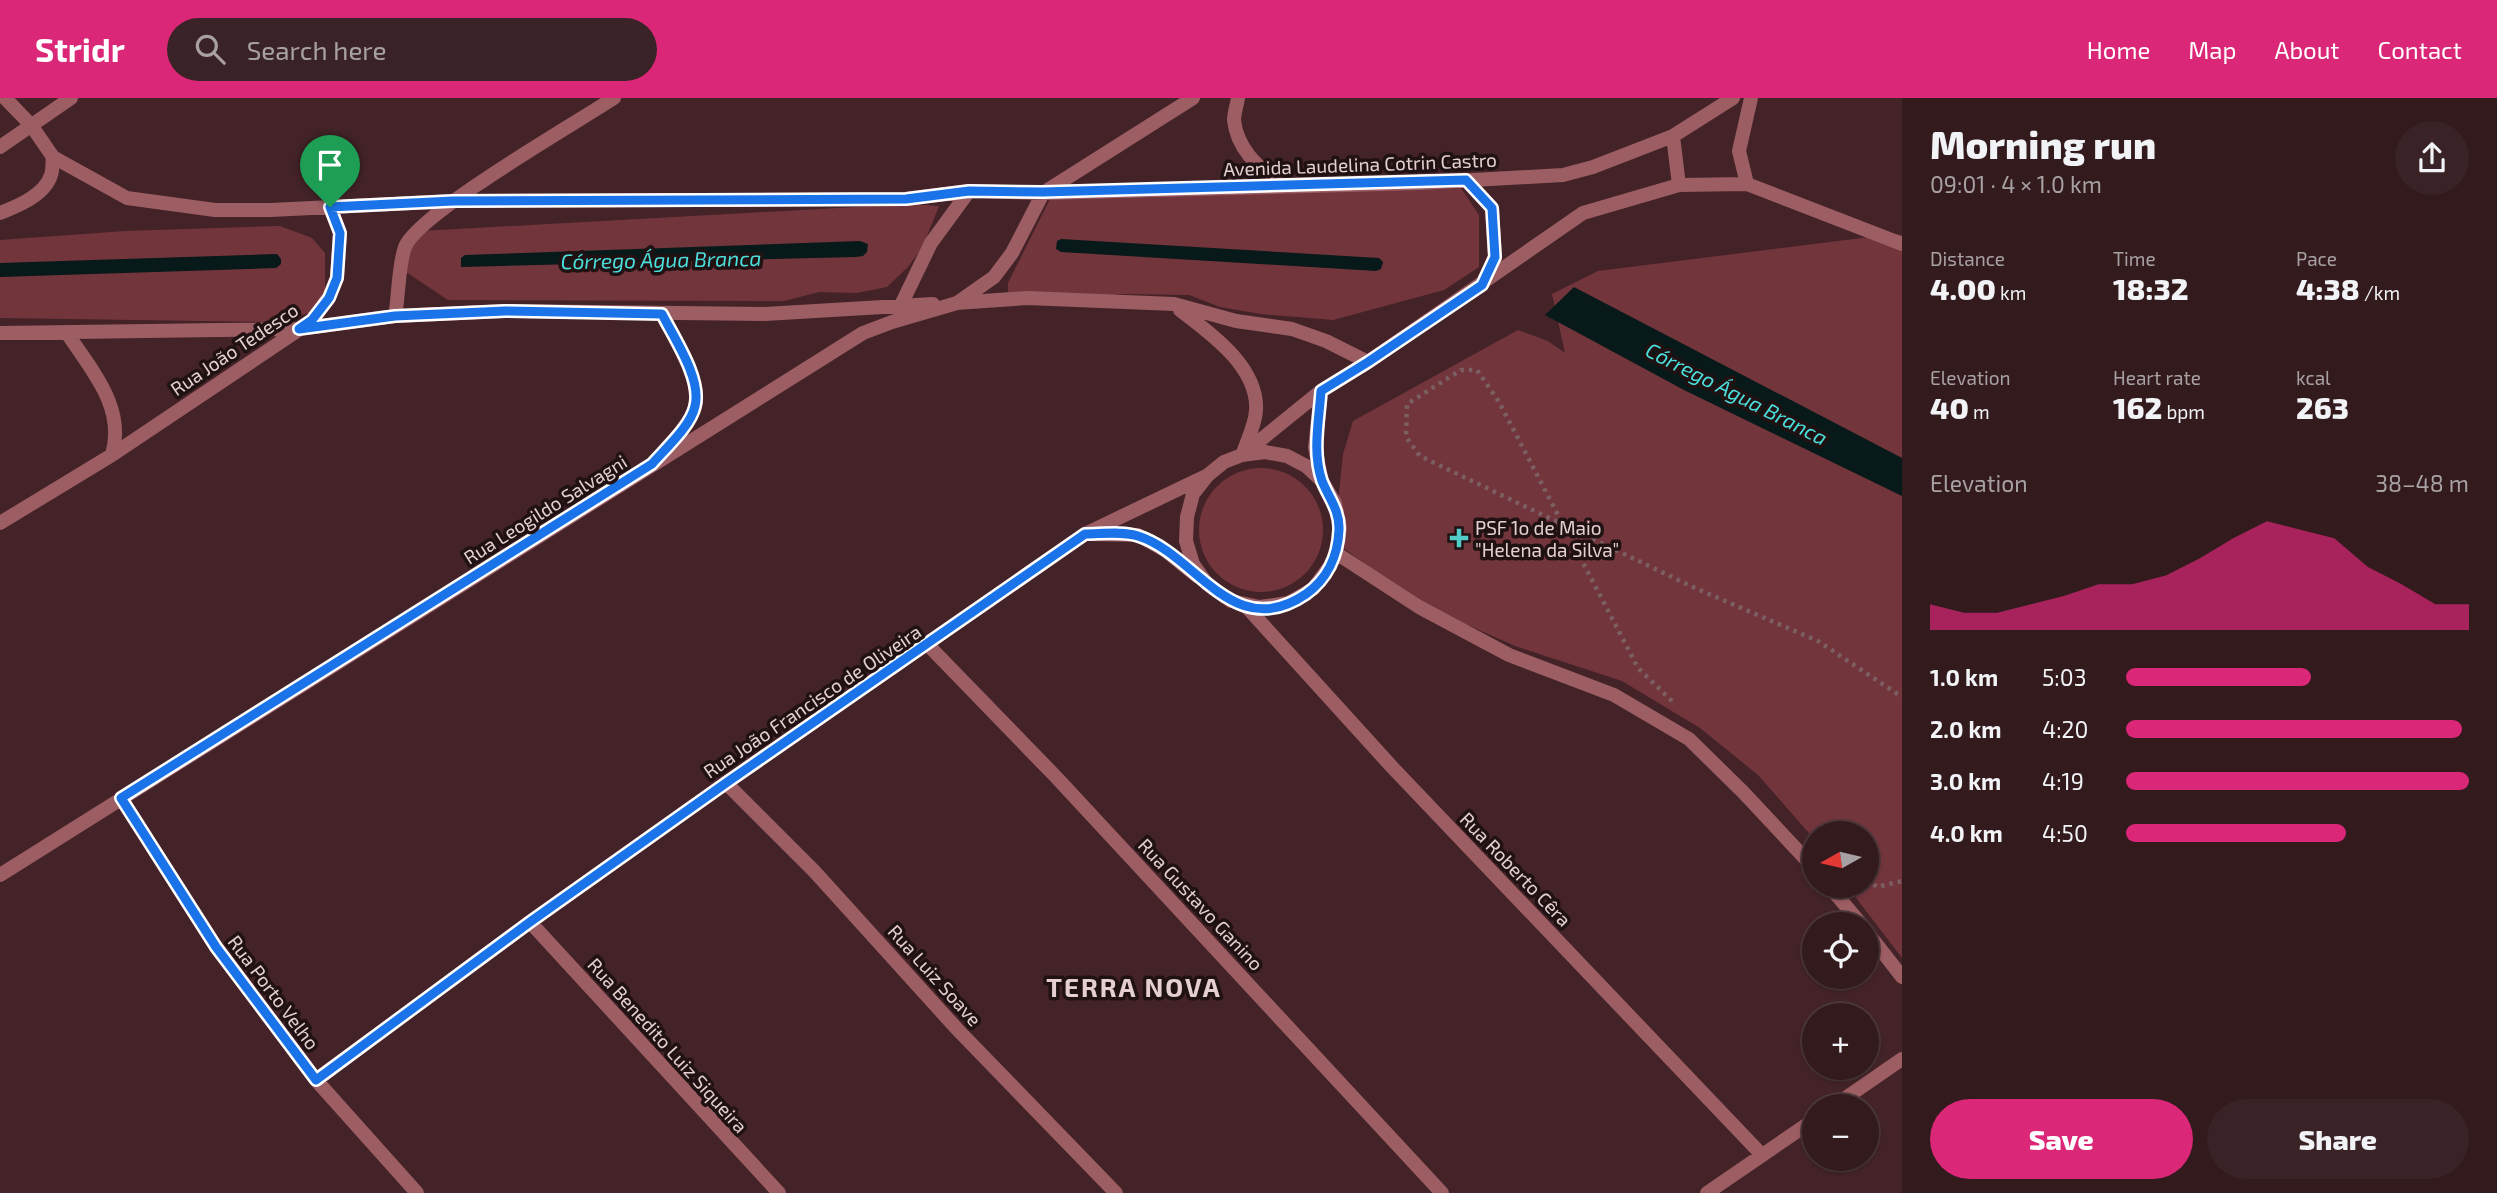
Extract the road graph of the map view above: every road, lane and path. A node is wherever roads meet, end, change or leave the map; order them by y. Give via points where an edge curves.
1 (5, 98) edge
2 (71, 98) edge
3 (614, 98) edge
4 (1193, 98) edge
5 (1238, 98) edge
6 (1733, 98) edge
7 (1751, 98) edge
8 (31, 125) junction
9 (1673, 136) junction
10 (0, 147) edge
11 (53, 157) junction
12 (1466, 180) junction
13 (1747, 184) junction
14 (1679, 185) junction
15 (1281, 186) junction
16 (969, 191) junction
17 (1043, 192) junction
18 (453, 201) junction
19 (330, 207) junction
20 (0, 213) edge
21 (1902, 244) edge
22 (1482, 285) junction
23 (957, 303) junction
24 (1174, 304) junction
25 (901, 305) junction
26 (662, 314) junction
27 (395, 316) junction
28 (299, 329) junction
29 (0, 333) edge
30 (66, 333) junction
31 (1368, 362) junction
32 (1321, 391) junction
33 (112, 455) junction
34 (1242, 455) junction
35 (652, 464) junction
36 (1208, 475) junction
37 (1322, 481) junction
38 (0, 523) edge
39 (1563, 524) junction
40 (1085, 534) junction
41 (1336, 552) junction
42 (1207, 584) junction
43 (1245, 605) junction
44 (928, 645) junction
45 (1902, 697) edge
46 (1673, 702) dead end
47 (726, 783) junction
48 (121, 798) junction
49 (1802, 855) edge
50 (0, 876) edge
51 (1902, 881) edge
52 (1880, 886) edge
53 (1839, 898) edge
54 (1851, 912) edge
55 (530, 922) junction
56 (1879, 947) edge
57 (1902, 977) edge
58 (1902, 1059) edge
59 (316, 1080) junction
60 (1851, 1094) edge
61 (1802, 1128) edge
62 (1762, 1155) junction
63 (1724, 1189) edge
64 (417, 1193) edge
65 (779, 1193) edge
66 (1116, 1193) edge
67 (1442, 1193) edge
68 (1707, 1193) edge

1 - 8 street
2 - 8 street
3 - 18 street
4 - 17 street
5 - 15 street via 1234,120 1244,148
6 - 9 street
7 - 13 street via 1739,151
8 - 10 street
8 - 11 street
9 - 12 street, Avenida Laudelina Cotrin Castro via 1563,175
9 - 14 street
11 - 19 street, Avenida Laudelina Cotrin Castro via 127,198 215,209
11 - 20 street via 51,177 37,193
12 - 15 street, Avenida Laudelina Cotrin Castro
12 - 22 street via 1492,208 1495,257
13 - 14 street
13 - 21 street
14 - 22 street via 1583,213
15 - 17 street, Avenida Laudelina Cotrin Castro
16 - 17 street, Avenida Laudelina Cotrin Castro
16 - 18 street, Avenida Laudelina Cotrin Castro via 906,199
16 - 25 street via 931,243
17 - 23 street, Rua Leogildo Salvagni via 1012,253 994,277
18 - 19 street, Avenida Laudelina Cotrin Castro
18 - 27 street via 406,246
19 - 28 street, Rua João Tedesco via 340,233 337,278 329,298
22 - 31 street
23 - 24 street via 1027,298
23 - 25 street
23 - 35 street, Rua Leogildo Salvagni via 863,332
24 - 31 street via 1236,321 1292,329
24 - 34 street via 1224,344 1245,373 1256,412
25 - 26 street via 765,314
26 - 27 street via 505,311
26 - 35 street via 694,379 695,406 683,429
27 - 28 street
28 - 30 street
28 - 33 street, Rua João Tedesco
29 - 30 street
30 - 33 street via 110,402 116,425
31 - 32 street
32 - 34 street
32 - 37 street via 1315,448
33 - 38 street, Rua João Tedesco
34 - 36 street
34 - 37 street via 1265,452 1287,456
35 - 48 street, Rua Leogildo Salvagni
36 - 40 street, Rua João Francisco de Oliveira
36 - 42 street via 1193,494 1186,517 1186,541 1193,564
37 - 41 street via 1335,503 1340,528
39 - 39 path via 1420,456 1406,437 1407,404 1461,370 1477,370 1499,402
39 - 45 path via 1818,641
39 - 46 path via 1638,668
40 - 42 street via 1138,536 1166,551
40 - 44 street, Rua João Francisco de Oliveira
41 - 43 street via 1322,578 1301,597 1274,606
41 - 49 street via 1419,607 1509,655 1614,695 1689,739
42 - 43 street
43 - 62 street, Rua Roberto Cêra via 1392,767
44 - 47 street, Rua João Francisco de Oliveira
44 - 67 street, Rua Gustavo Ganino
47 - 55 street, Rua João Francisco de Oliveira
47 - 66 street, Rua Luiz Soave via 816,872 957,1029
48 - 50 street, Rua Leogildo Salvagni
48 - 59 street, Rua Porto Velho via 216,947
51 - 52 path
53 - 54 street
55 - 59 street, Rua João Francisco de Oliveira
55 - 65 street, Rua Benedito Luiz Siqueira
56 - 57 street
58 - 60 street
59 - 64 street, Rua Porto Velho
61 - 62 street
62 - 63 street
63 - 68 street

